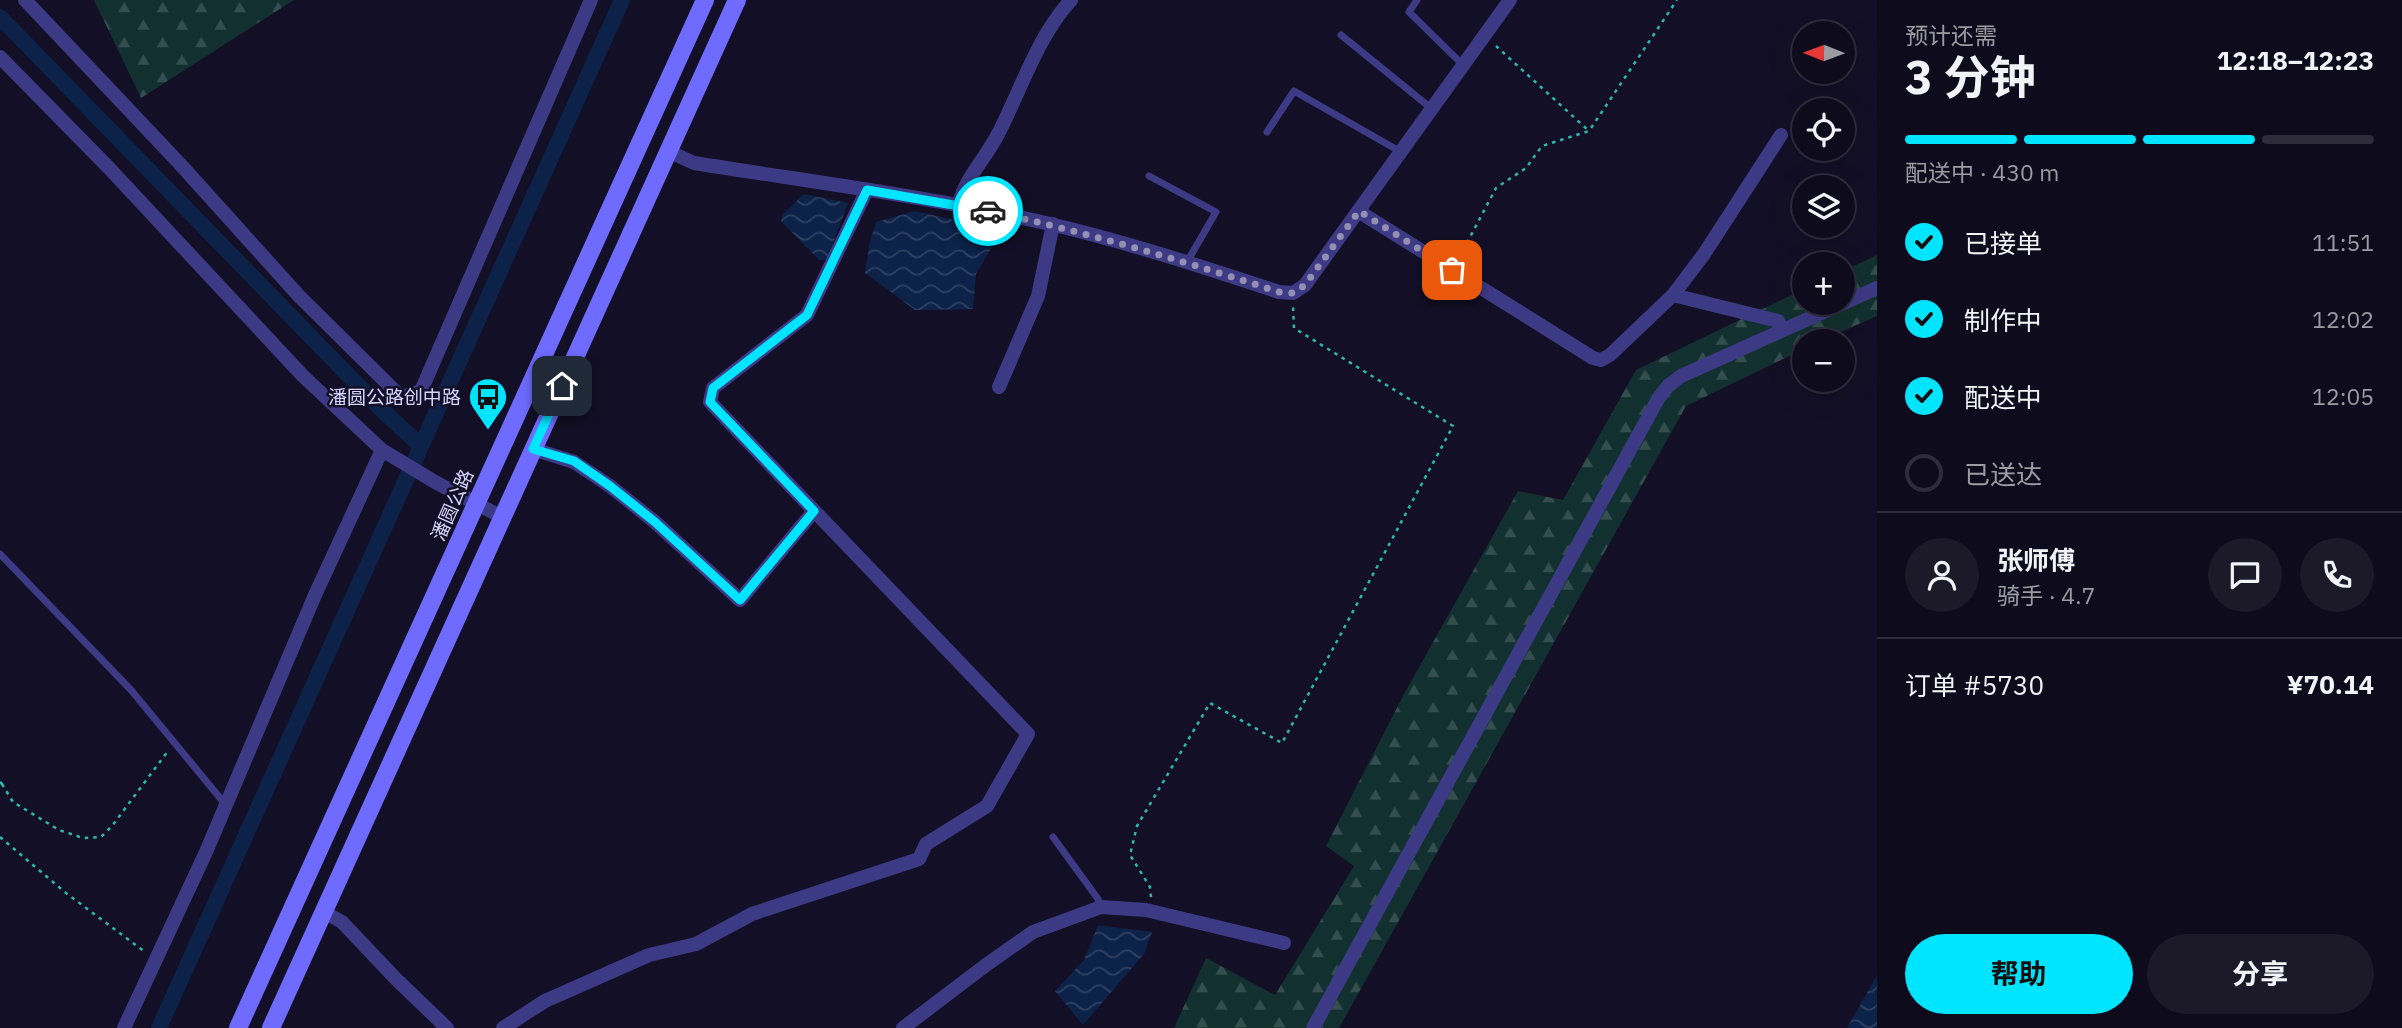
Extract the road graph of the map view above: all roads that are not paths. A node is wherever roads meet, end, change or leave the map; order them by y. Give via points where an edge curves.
1 (25, 0) edge
2 (591, 0) edge
3 (705, 0) edge
4 (737, 0) edge
5 (1071, 0) edge
6 (1417, 0) edge
7 (1510, 0) edge
8 (1341, 35) dead end
9 (0, 57) edge
10 (1463, 65) junction
11 (1432, 109) junction
12 (1267, 132) dead end
13 (1781, 135) dead end
14 (668, 151) junction
15 (1401, 152) junction
16 (1149, 176) dead end
17 (867, 190) junction
18 (959, 204) junction
19 (1359, 211) junction
20 (1053, 224) junction
21 (1186, 262) junction
22 (1877, 288) edge
23 (1673, 295) junction
24 (1781, 330) junction
25 (999, 387) dead end
26 (533, 449) junction
27 (382, 450) junction
28 (476, 504) junction
29 (814, 511) junction
30 (502, 517) junction
31 (0, 554) edge
32 (226, 805) junction
33 (1053, 838) dead end
34 (1101, 907) junction
35 (324, 912) junction
36 (1284, 943) dead end
37 (124, 1028) edge
38 (238, 1028) edge
39 (271, 1028) edge
40 (447, 1028) edge
41 (503, 1028) edge
42 (903, 1028) edge
43 (1312, 1028) edge

1 - 2 street via 299,296 401,397 421,391
3 - 28 main road, 潘圆公路
4 - 14 main road
5 - 18 street via 1049,30 998,135 962,189
6 - 10 lane via 1409,12
7 - 10 street
8 - 11 lane
9 - 27 street via 303,376
10 - 11 street
11 - 15 street
12 - 15 lane via 1294,91
13 - 23 street
14 - 17 street via 694,163
14 - 26 main road
15 - 19 street
16 - 21 lane via 1216,212
17 - 18 street
17 - 29 street via 807,315 713,388 710,402
18 - 20 street
19 - 21 street via 1305,285 1293,293
19 - 23 street via 1593,358 1610,355
20 - 21 street
20 - 25 street via 1038,296
22 - 24 street
23 - 24 street via 1778,321
24 - 43 street via 1681,376 1658,399
26 - 29 street via 574,461 610,486 740,600
26 - 30 main road
27 - 28 street
27 - 32 street
28 - 30 street
28 - 38 main road, 潘圆公路
29 - 41 street via 1028,734 987,806 926,844 919,859 752,914 695,944 649,955 545,1001
30 - 35 main road
31 - 32 lane via 131,690
32 - 37 street
33 - 34 lane
34 - 36 street via 1146,910
34 - 42 street via 1033,932
35 - 39 main road
35 - 40 street via 342,922

